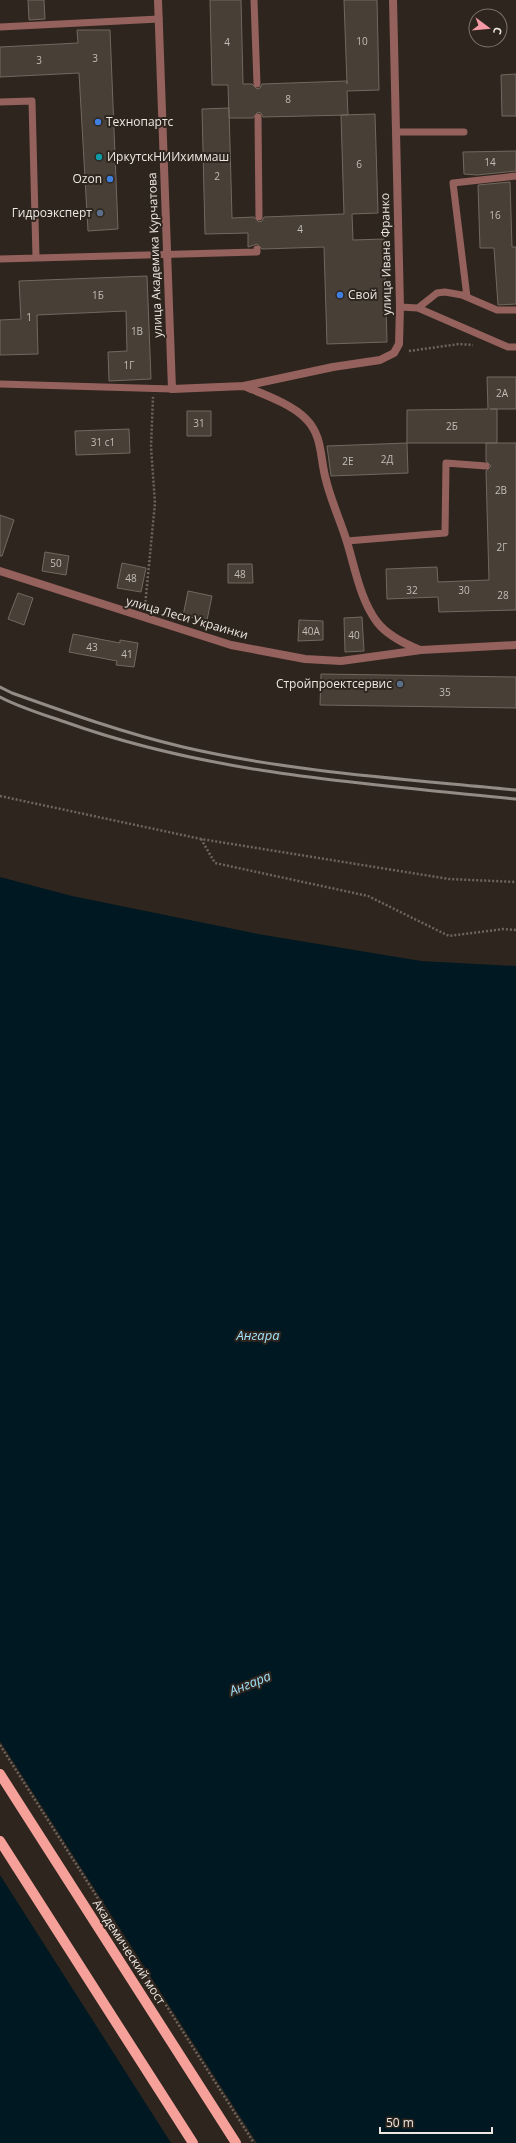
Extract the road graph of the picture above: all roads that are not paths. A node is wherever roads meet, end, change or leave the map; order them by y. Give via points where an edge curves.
1 (158, 0) edge
2 (254, 0) edge
3 (393, 0) edge
4 (159, 19) junction
5 (0, 27) edge
6 (257, 84) dead end
7 (0, 102) edge
8 (258, 117) dead end
9 (396, 132) junction
10 (464, 132) dead end
11 (516, 176) edge
12 (259, 217) dead end
13 (257, 249) dead end
14 (167, 253) junction
15 (36, 257) junction
16 (0, 259) edge
17 (467, 297) junction
18 (400, 307) junction
19 (418, 308) junction
20 (516, 310) edge
21 (516, 347) edge
22 (0, 384) edge
23 (244, 386) junction
24 (172, 389) junction
25 (486, 466) dead end
26 (347, 540) junction
27 (0, 571) edge
28 (516, 645) edge
29 (421, 650) junction
30 (0, 1774) edge
31 (0, 1841) edge
32 (193, 2143) edge
33 (236, 2143) edge

1 - 4 street, улица Академика Курчатова
2 - 6 lane
3 - 9 street, улица Ивана Франко
4 - 5 lane
4 - 14 street, улица Академика Курчатова
7 - 15 lane via 32,101
8 - 12 lane
9 - 10 lane
9 - 18 street, улица Ивана Франко
11 - 17 lane via 453,183
13 - 14 lane via 257,252
14 - 15 lane
14 - 24 street, улица Академика Курчатова
15 - 16 lane
17 - 19 lane via 445,292 437,293
17 - 20 lane via 497,310
18 - 19 lane
18 - 23 street, улица Ивана Франко via 399,344 394,353 375,361
19 - 21 lane via 508,347
22 - 24 lane
23 - 24 street
23 - 26 street via 282,403 306,418 315,430 324,475
25 - 26 lane via 446,463 445,533
26 - 29 street via 358,582 377,622 406,644
27 - 29 street, улица Леси Украинки via 231,645 305,659 341,661
28 - 29 street, улица Леси Украинки
30 - 33 main road, Академический мост
31 - 32 main road

